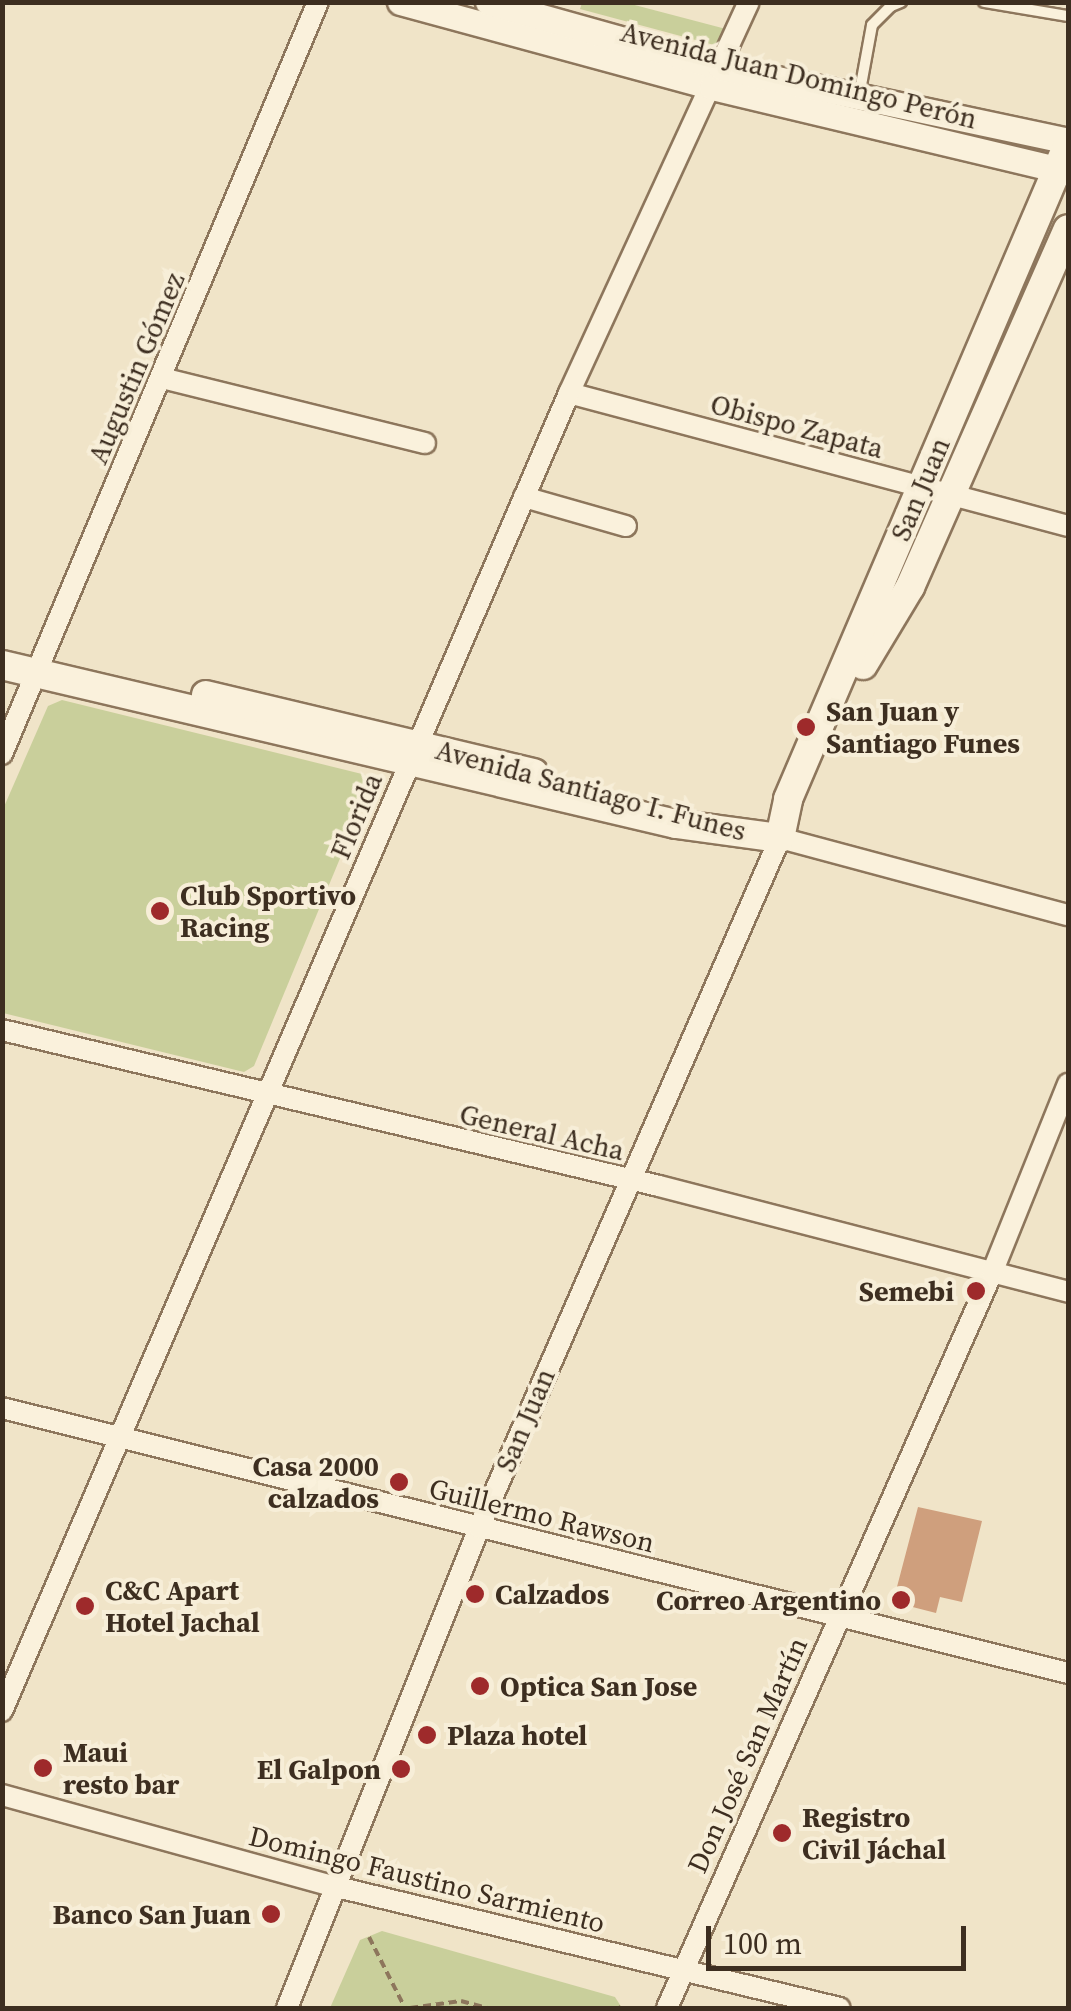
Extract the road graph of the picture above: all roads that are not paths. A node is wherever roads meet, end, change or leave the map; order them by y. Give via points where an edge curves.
1 (318, 2) edge
2 (400, 2) edge
3 (488, 2) edge
4 (749, 2) edge
5 (901, 2) edge
6 (984, 2) edge
7 (1068, 16) edge
8 (716, 77) junction
9 (856, 108) junction
10 (1066, 156) edge
11 (1068, 229) edge
12 (162, 378) junction
13 (569, 394) junction
14 (425, 443) dead end
15 (920, 487) junction
16 (950, 495) junction
17 (524, 497) junction
18 (626, 526) dead end
19 (1068, 526) edge
20 (2, 646) edge
21 (2, 665) edge
22 (41, 666) junction
23 (2, 754) edge
24 (412, 754) junction
25 (774, 837) junction
26 (1068, 915) edge
27 (2, 1030) edge
28 (1068, 1084) edge
29 (266, 1094) junction
30 (627, 1180) junction
31 (992, 1273) junction
32 (1068, 1292) edge
33 (2, 1408) edge
34 (119, 1437) junction
35 (479, 1528) junction
36 (836, 1618) junction
37 (1068, 1673) edge
38 (2, 1712) edge
39 (2, 1795) edge
40 (337, 1887) junction
41 (682, 1972) junction
42 (287, 2008) edge
43 (667, 2008) edge
44 (840, 2008) edge

1 - 12 street, Augustin Gómez
2 - 8 street, Avenida Juan Domingo Perón
3 - 8 street, Avenida Juan Domingo Perón
4 - 8 street, Florida
5 - 9 lane via 872,25
6 - 7 lane
8 - 9 street, Avenida Juan Domingo Perón
8 - 13 street, Florida
9 - 10 street, Avenida Juan Domingo Perón
10 - 15 main road, San Juan
11 - 16 main road, San Juan
12 - 14 street
12 - 22 street, Augustin Gómez
13 - 15 street, Obispo Zapata
13 - 17 street, Florida
15 - 16 street, Obispo Zapata
15 - 25 main road, San Juan
16 - 19 street, Obispo Zapata
16 - 25 main road, San Juan via 910,587 874,642
17 - 18 street
17 - 24 street, Florida
20 - 22 main road, Avenida Santiago I. Funes
21 - 22 main road, Avenida Santiago I. Funes
22 - 23 street, Augustin Gómez
22 - 24 main road, Avenida Santiago I. Funes
24 - 25 main road, Avenida Santiago I. Funes via 676,824
24 - 29 street, Florida
25 - 26 street
25 - 30 street, San Juan
27 - 29 street, General Acha
28 - 31 street, Don José San Martín
29 - 30 street, General Acha
29 - 34 street, Florida
30 - 31 street, General Acha
30 - 35 street, San Juan
31 - 32 street, General Acha
31 - 36 street, Don José San Martín
33 - 34 street, Guillermo Rawson
34 - 35 street, Guillermo Rawson
34 - 38 street, Florida
35 - 36 street, Guillermo Rawson
35 - 40 street, San Juan
36 - 37 street, Guillermo Rawson
36 - 41 street, Don José San Martín
39 - 40 street, Domingo Faustino Sarmiento
40 - 41 street, Domingo Faustino Sarmiento
40 - 42 street, San Juan
41 - 43 street, Don José San Martín
41 - 44 street, Domingo Faustino Sarmiento

